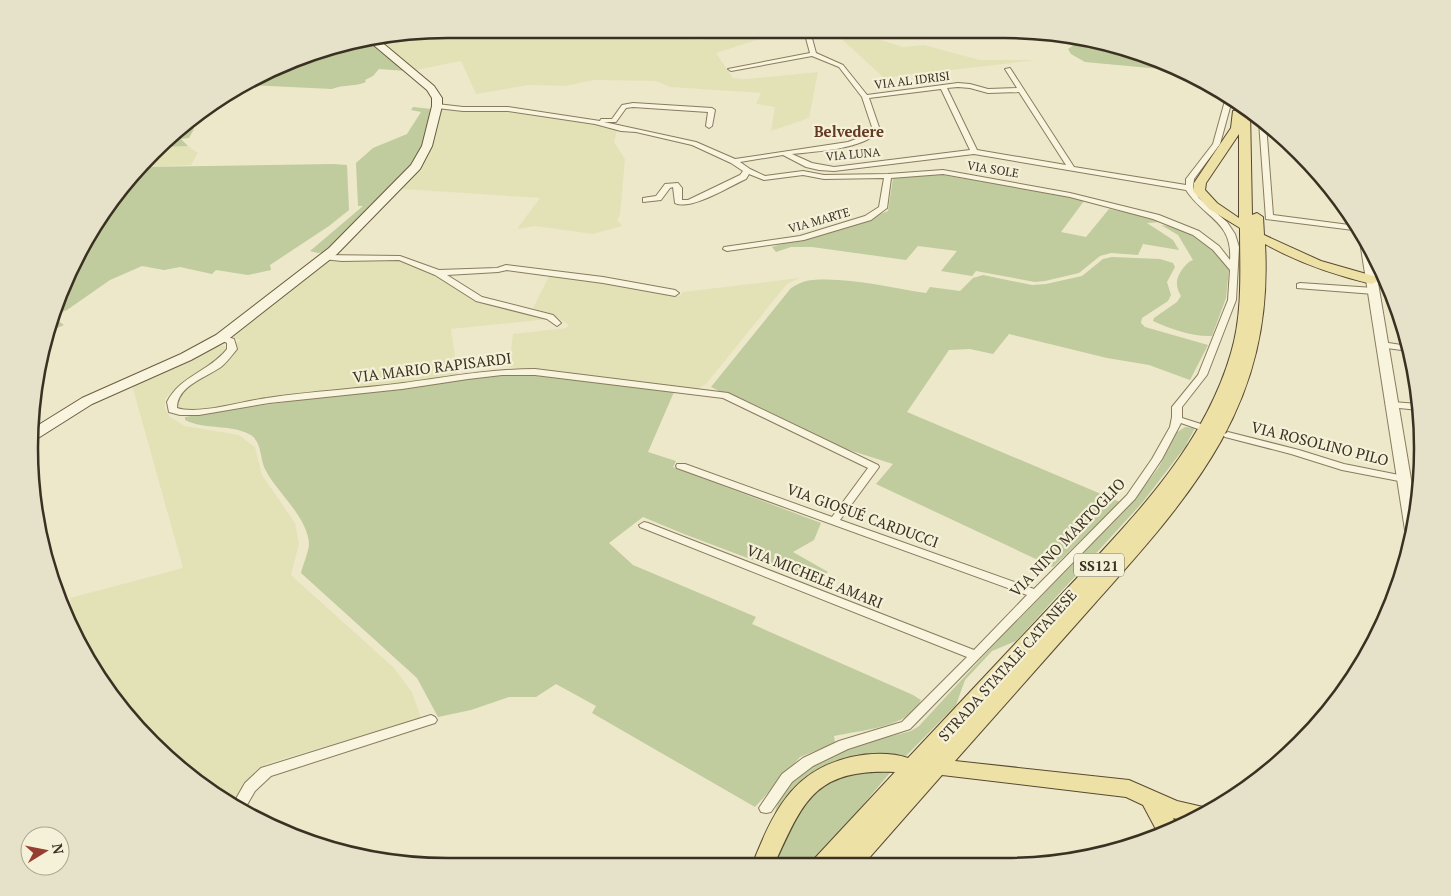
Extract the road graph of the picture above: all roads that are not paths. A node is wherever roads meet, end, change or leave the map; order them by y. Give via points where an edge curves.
1 (809, 38) edge
2 (377, 44) edge
3 (813, 54) junction
4 (731, 69) dead end
5 (1008, 69) dead end
6 (943, 87) junction
7 (1021, 90) junction
8 (865, 97) junction
9 (1227, 104) edge
10 (437, 106) junction
11 (1238, 112) edge
12 (1245, 116) edge
13 (565, 118) junction
14 (1253, 122) edge
15 (710, 126) dead end
16 (1264, 131) edge
17 (974, 152) junction
18 (784, 153) junction
19 (734, 161) junction
20 (1071, 168) junction
21 (747, 171) junction
22 (888, 176) junction
23 (1189, 188) junction
24 (646, 200) dead end
25 (1251, 207) junction
26 (1241, 225) dead end
27 (1349, 228) edge
28 (1265, 239) dead end
29 (727, 249) dead end
30 (326, 257) junction
31 (1369, 262) edge
32 (1233, 270) junction
33 (438, 273) junction
34 (1373, 285) junction
35 (1300, 286) dead end
36 (675, 293) dead end
37 (557, 323) dead end
38 (221, 338) junction
39 (1382, 345) junction
40 (1401, 348) edge
41 (1392, 405) junction
42 (1411, 406) edge
43 (1177, 419) junction
44 (1201, 427) dead end
45 (38, 432) edge
46 (1228, 435) dead end
47 (681, 466) dead end
48 (1404, 479) junction
49 (1409, 510) edge
50 (834, 521) junction
51 (644, 525) dead end
52 (1035, 594) junction
53 (975, 655) junction
54 (431, 720) dead end
55 (901, 764) dead end
56 (946, 768) dead end
57 (1150, 798) junction
58 (241, 803) edge
59 (766, 808) dead end
60 (1191, 813) edge
61 (1165, 825) edge
62 (765, 858) edge
63 (830, 858) edge
64 (854, 858) edge

1 - 3 street
2 - 10 main road via 431,88 437,98
3 - 4 street
3 - 8 street via 841,66
5 - 7 street
6 - 7 street, VIA AL IDRISI via 964,85 988,91
6 - 8 street, VIA AL IDRISI
6 - 17 street
7 - 20 street
8 - 18 street via 877,126 875,134 858,141
9 - 23 street via 1216,144 1190,178
10 - 13 street via 508,109
10 - 30 main road via 427,146 416,167
11 - 26 main road via 1237,128 1200,183 1200,191 1213,206
12 - 25 main road, SS121
13 - 15 street via 614,121 624,106 634,104 712,110
13 - 19 street via 684,141
14 - 25 main road, SS121
16 - 27 street via 1269,217
17 - 18 street, VIA LUNA via 826,169
17 - 20 street, VIA LUNA
18 - 19 street
19 - 21 street, VIA SOLE
20 - 23 street, VIA LUNA
21 - 22 street, VIA SOLE via 770,178 803,173 824,177
21 - 24 street via 743,177 690,202 678,201 678,188 674,186 668,186 658,198
22 - 29 street, VIA MARTE via 883,208 868,218 801,238
22 - 32 street, VIA SOLE via 943,172 1040,188 1156,217 1196,233 1216,248
23 - 32 street, VIA NINO MARTOGLIO via 1231,234 1235,247
25 - 63 main road, STRADA STATALE CATANESE / SS121 via 1241,343 1221,399 1190,456 1139,521
25 - 64 main road, STRADA STATALE CATANESE / SS121 via 1259,291 1252,345 1240,389 1217,439 1154,526
28 - 34 main road via 1293,254
30 - 33 street via 400,258
30 - 38 main road
31 - 34 street
32 - 43 street, VIA NINO MARTOGLIO via 1232,300 1226,316 1202,375 1177,407
33 - 36 street via 506,267
33 - 37 street via 479,299 550,317
34 - 35 street
34 - 39 street
38 - 45 main road via 87,401
38 - 50 street, VIA MARIO RAPISARDI via 231,341 232,350 219,364 175,395 170,403 178,414 509,370 725,395 874,467
39 - 40 street
39 - 41 street
41 - 42 street
41 - 48 street
43 - 44 street
43 - 52 street, VIA NINO MARTOGLIO via 1165,445 1131,497
46 - 48 street, VIA ROSOLINO PILO via 1342,467
47 - 50 street, VIA GIOSUÉ CARDUCCI
48 - 49 street
50 - 52 street, VIA GIOSUÉ CARDUCCI
51 - 53 street, VIA MICHELE AMARI
52 - 53 street, VIA NINO MARTOGLIO
53 - 59 street, VIA NINO MARTOGLIO via 906,726 844,745 808,762 787,778
54 - 58 street via 266,772 249,788
55 - 62 main road via 860,764 836,768 816,778 799,794
56 - 57 main road via 1103,785 1129,789
57 - 60 main road
57 - 61 main road

